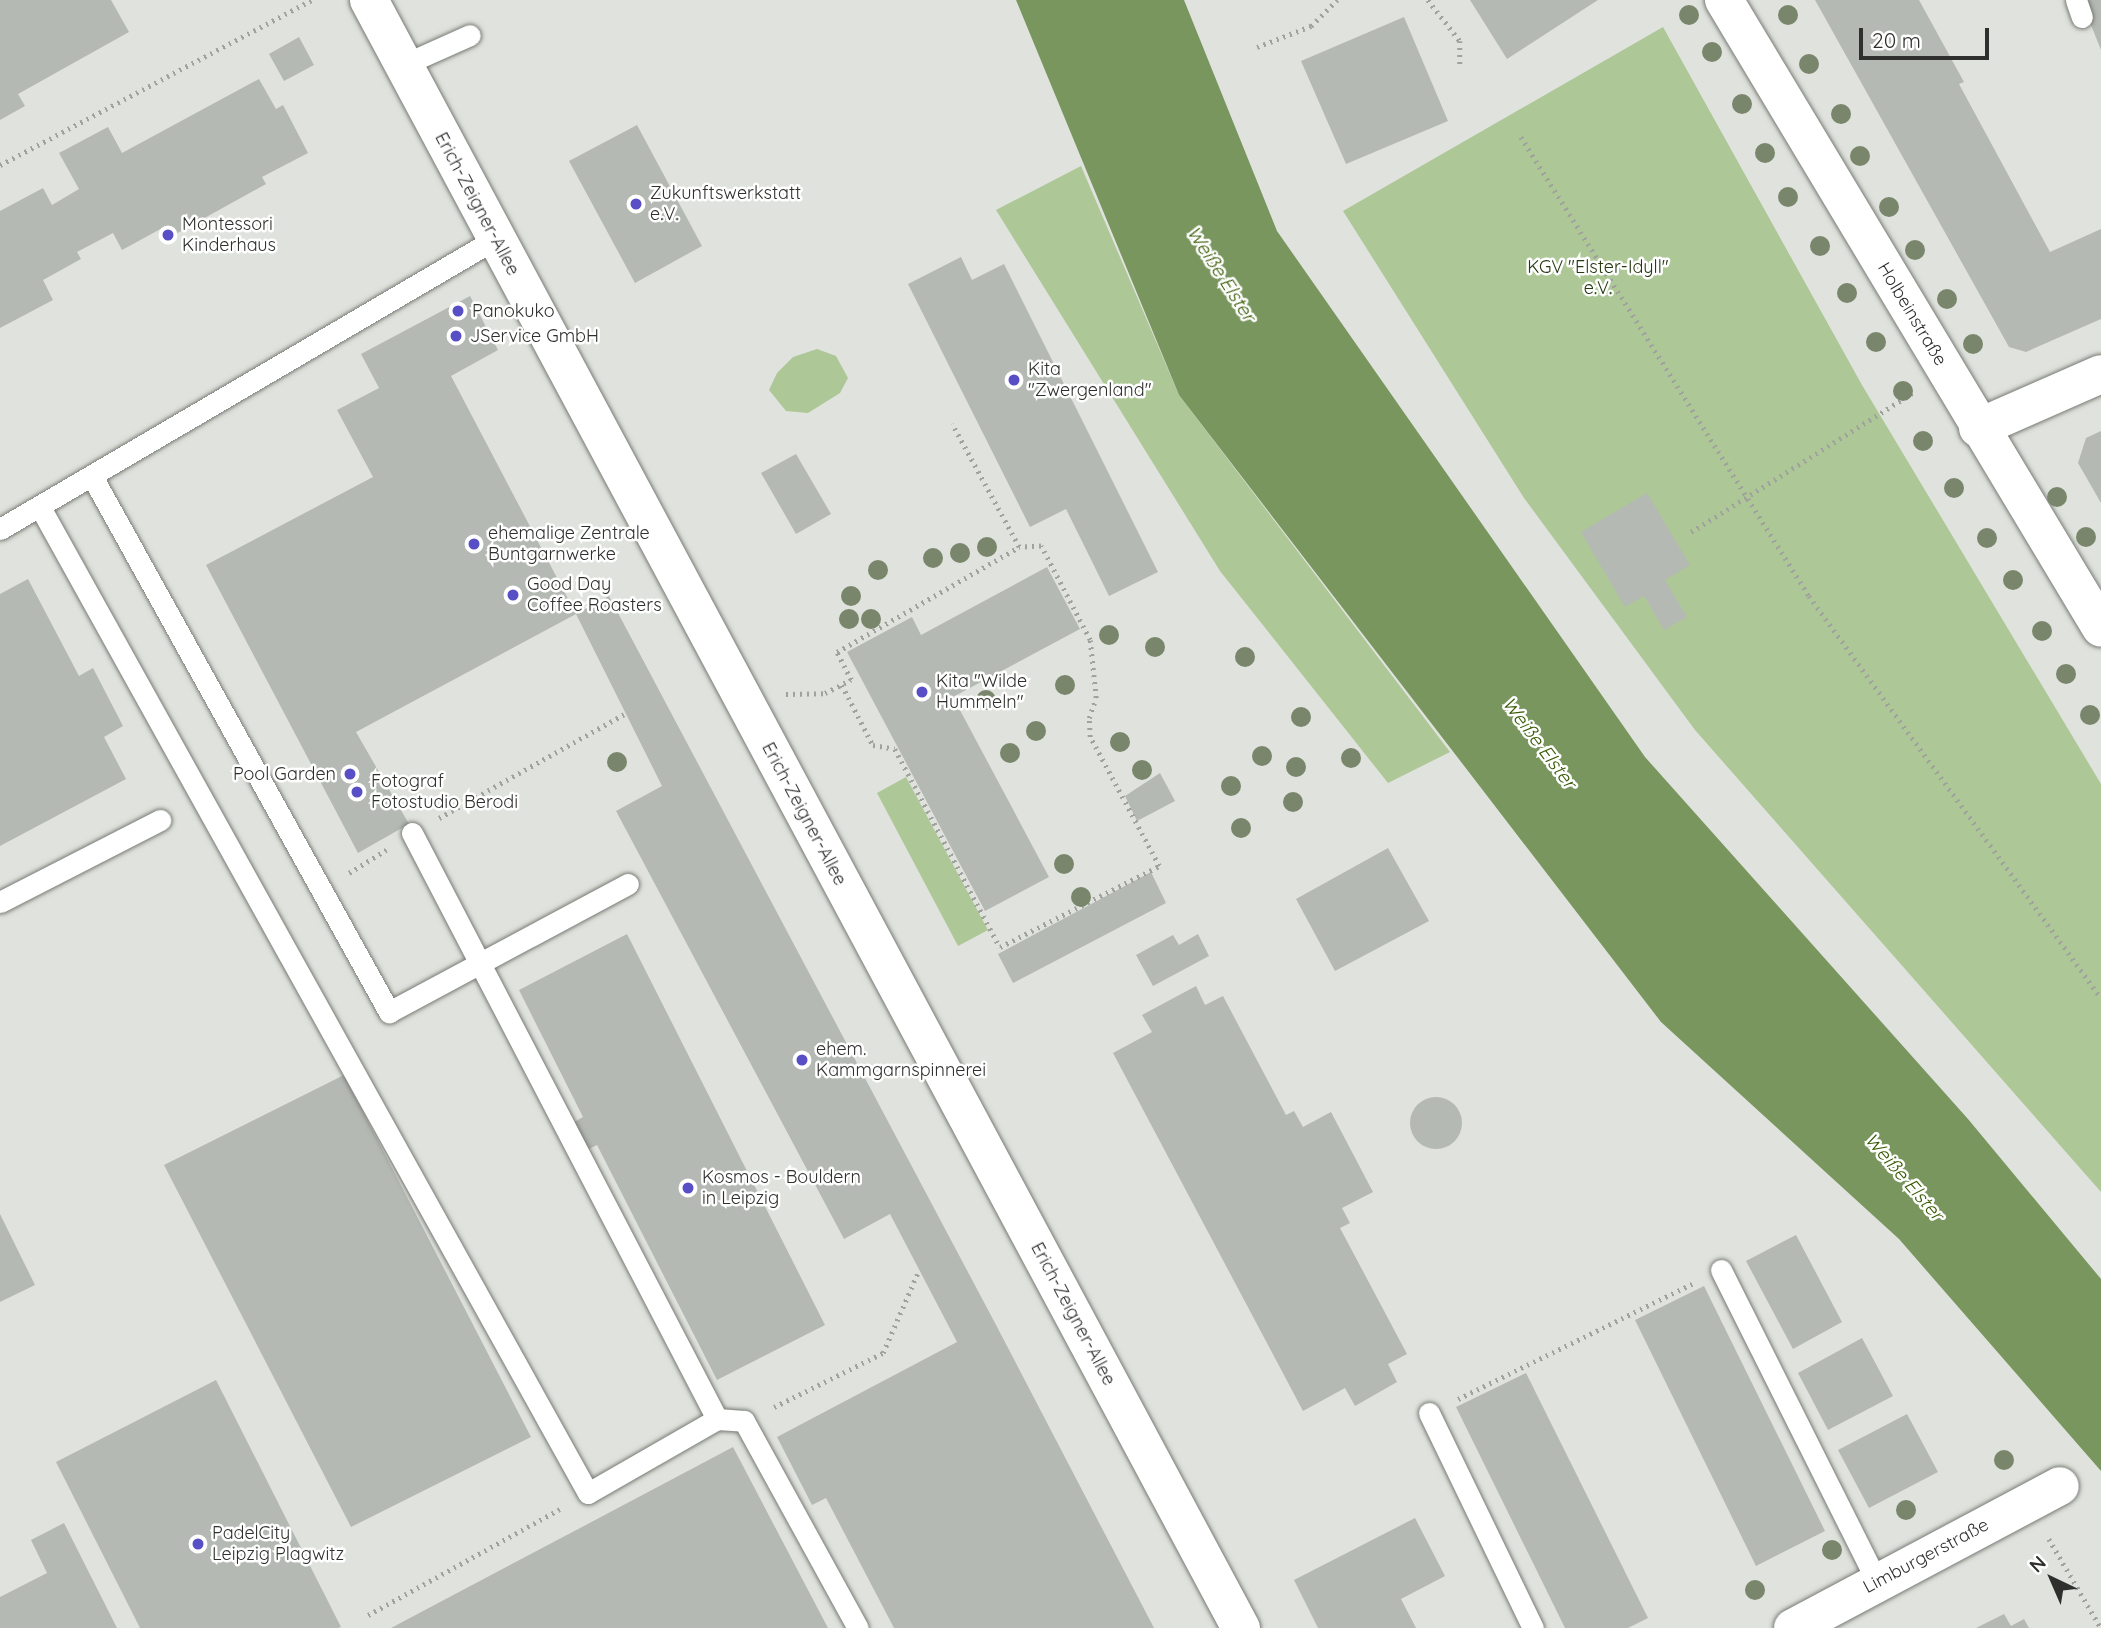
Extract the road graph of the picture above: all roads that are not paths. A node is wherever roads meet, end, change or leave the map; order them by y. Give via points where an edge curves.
1 (369, 0) edge
2 (1724, 0) edge
3 (470, 35) dead end
4 (403, 65) junction
5 (495, 239) junction
6 (2101, 374) edge
7 (1979, 428) junction
8 (93, 478) junction
9 (40, 508) junction
10 (0, 529) edge
11 (2101, 628) edge
12 (160, 820) dead end
13 (412, 833) road end
14 (628, 884) dead end
15 (0, 902) edge
16 (477, 962) junction
17 (1721, 1270) road end
18 (1429, 1413) road end
19 (717, 1419) junction
20 (2044, 1494) road end
21 (1878, 1583) junction
22 (858, 1628) edge
23 (1241, 1628) edge
24 (1533, 1628) edge
25 (1793, 1628) edge

1 - 4 street, Erich-Zeigner-Allee
2 - 7 street, Holbeinstraße
3 - 4 lane
4 - 5 street, Erich-Zeigner-Allee
5 - 8 lane
5 - 23 street, Erich-Zeigner-Allee
6 - 7 street
7 - 11 street, Holbeinstraße
8 - 9 lane
8 - 16 lane via 389,1012
9 - 10 lane
9 - 19 lane via 588,1493
12 - 15 lane
13 - 16 lane
14 - 16 lane
16 - 19 lane
17 - 21 lane
18 - 24 lane
19 - 22 lane via 744,1421
20 - 21 street, Limburgerstraße
21 - 25 street, Limburgerstraße

